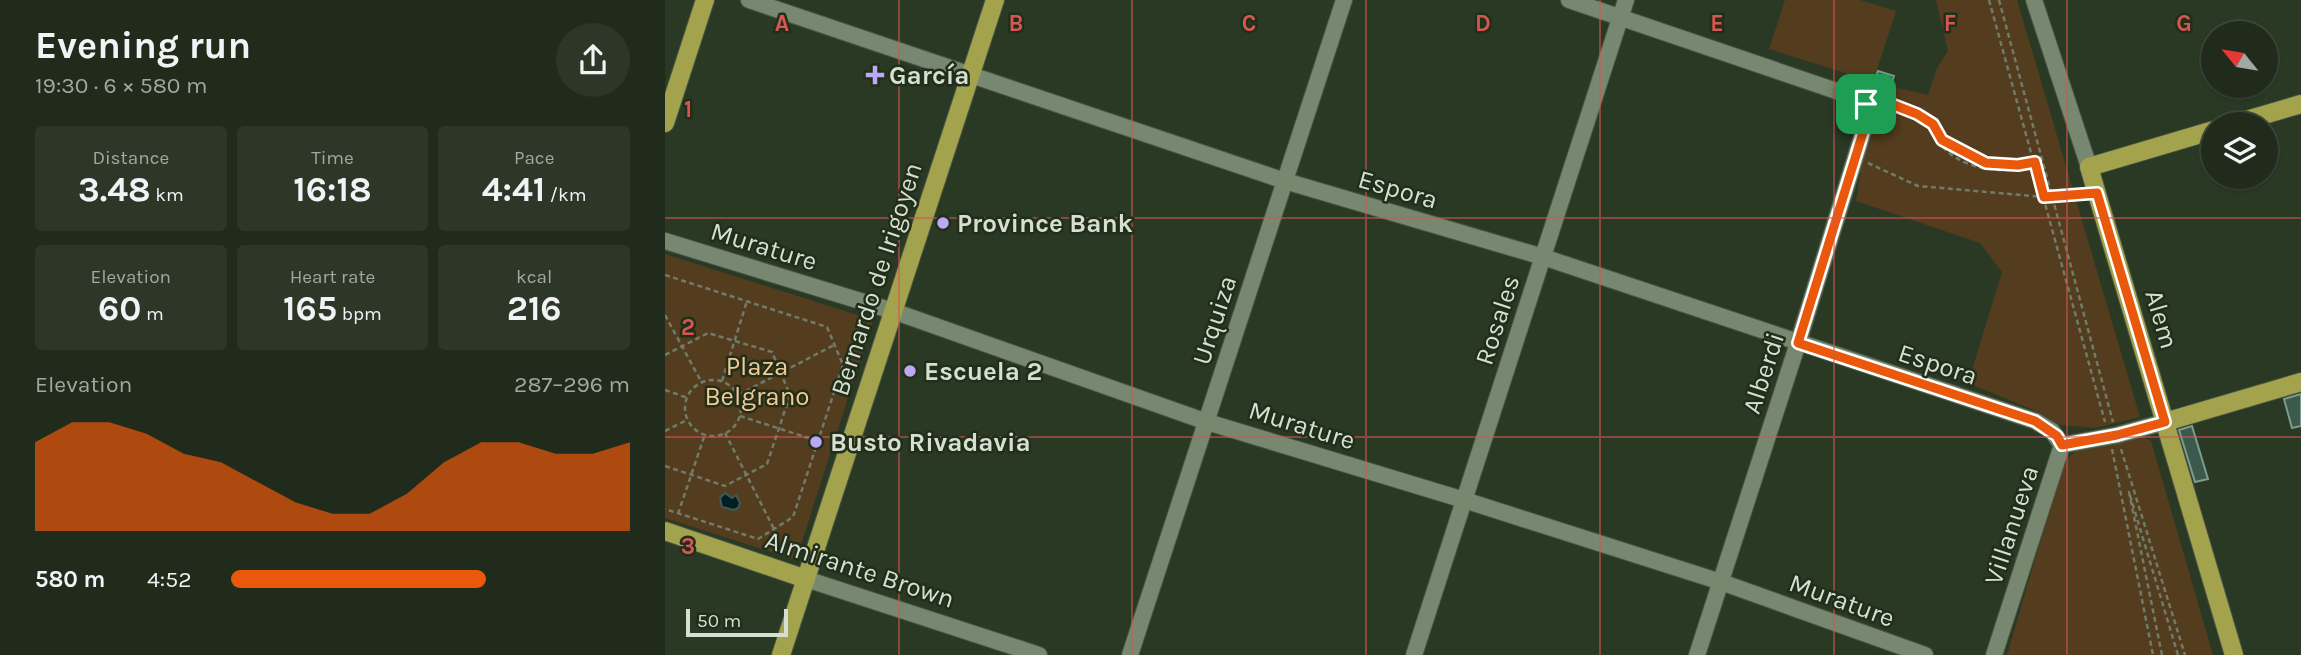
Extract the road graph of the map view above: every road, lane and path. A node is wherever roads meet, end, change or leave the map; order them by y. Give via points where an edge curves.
1 (705, 0) edge
2 (749, 0) edge
3 (995, 0) edge
4 (1344, 0) edge
5 (1569, 0) edge
6 (1626, 0) edge
7 (1989, 0) edge
8 (1999, 0) edge
9 (2034, 0) edge
10 (1621, 17) junction
11 (971, 75) junction
12 (1866, 104) junction
13 (2301, 104) edge
14 (2274, 112) edge
15 (665, 122) edge
16 (2201, 134) edge
17 (1855, 158) junction
18 (2035, 162) junction
19 (2089, 167) junction
20 (2036, 168) junction
21 (1285, 181) junction
22 (2097, 193) junction
23 (2044, 197) junction
24 (2052, 197) junction
25 (665, 241) edge
26 (1543, 257) junction
27 (665, 275) edge
28 (747, 301) junction
29 (893, 311) junction
30 (665, 315) edge
31 (734, 341) junction
32 (1798, 343) junction
33 (834, 345) junction
34 (682, 346) junction
35 (665, 355) edge
36 (781, 373) junction
37 (722, 381) junction
38 (2301, 382) edge
39 (702, 383) junction
40 (665, 390) edge
41 (738, 395) junction
42 (688, 398) junction
43 (740, 416) junction
44 (688, 420) junction
45 (2035, 421) joint
46 (1207, 422) junction
47 (2165, 422) junction
48 (779, 429) junction
49 (665, 431) edge
50 (725, 433) junction
51 (705, 434) junction
52 (2113, 436) junction
53 (818, 441) junction
54 (2062, 445) junction
55 (665, 466) edge
56 (691, 475) junction
57 (747, 475) junction
58 (1464, 500) junction
59 (665, 509) edge
60 (678, 514) junction
61 (774, 529) junction
62 (665, 531) edge
63 (806, 579) junction
64 (1721, 582) junction
65 (781, 655) edge
66 (1039, 655) edge
67 (1130, 655) edge
68 (1414, 655) edge
69 (1697, 655) edge
70 (1925, 655) edge
71 (1994, 655) edge
72 (2153, 655) edge
73 (2162, 655) edge
74 (2178, 655) edge
75 (2185, 655) edge
76 (2234, 655) edge

1 - 15 main road
2 - 11 street, Espora
3 - 11 main road, Bernardo de Irigoyen
4 - 21 street, Urquiza
5 - 10 street
6 - 10 street, Rosales
7 - 18 path
8 - 24 path
9 - 19 street, Alem
10 - 12 street
10 - 26 street, Rosales
11 - 21 street, Espora
11 - 29 main road, Bernardo de Irigoyen
12 - 17 street, Alberdi via 1866,123
12 - 18 path via 1871,96 1917,114 1933,124 1942,140 1986,163
12 - 20 path via 1891,107 1916,119 1930,127 1940,144 1957,158 1985,169
13 - 14 main road
16 - 19 main road
17 - 23 path via 1918,186
17 - 32 street, Alberdi
18 - 20 path
18 - 20 path via 2041,161 2042,166
19 - 22 main road, Alem
20 - 23 path
21 - 26 street, Espora
21 - 46 street, Urquiza
22 - 24 path
22 - 47 main road, Alem
23 - 24 path
23 - 52 path
24 - 52 path
25 - 29 street, Murature
26 - 32 street, Espora
26 - 58 street, Rosales
27 - 28 path
28 - 31 path
28 - 33 path via 827,327
29 - 46 street, Murature
29 - 63 main road, Bernardo de Irigoyen
30 - 34 path
31 - 34 path via 708,333
31 - 36 path via 772,352
31 - 37 path
32 - 45 street, Espora
32 - 64 street, Alberdi
33 - 36 path
33 - 53 path via 843,365
34 - 35 path
34 - 39 path
36 - 41 path
36 - 48 path via 790,395
37 - 39 path
37 - 41 path
38 - 47 main road
39 - 42 path
40 - 42 path
41 - 43 path
42 - 44 path
43 - 48 path
43 - 50 path
44 - 49 path
44 - 51 path
45 - 54 street, Villanueva
46 - 58 street, Murature
46 - 67 street, Urquiza
47 - 52 street
47 - 76 main road, Alem
48 - 53 path
48 - 57 path via 767,464
50 - 51 path
50 - 57 path
51 - 56 path
52 - 54 street
52 - 72 path
52 - 75 path
53 - 61 path via 793,517
54 - 71 street, Villanueva
55 - 56 path
56 - 57 path via 725,486
56 - 60 path
57 - 61 path
58 - 64 street, Murature
58 - 68 street, Rosales
59 - 60 path
60 - 61 path via 758,539
62 - 63 main road, Almirante Brown
63 - 65 main road, Bernardo de Irigoyen
63 - 66 street, Almirante Brown
64 - 69 street, Alberdi
64 - 70 street, Murature
73 - 74 path via 2129,492

